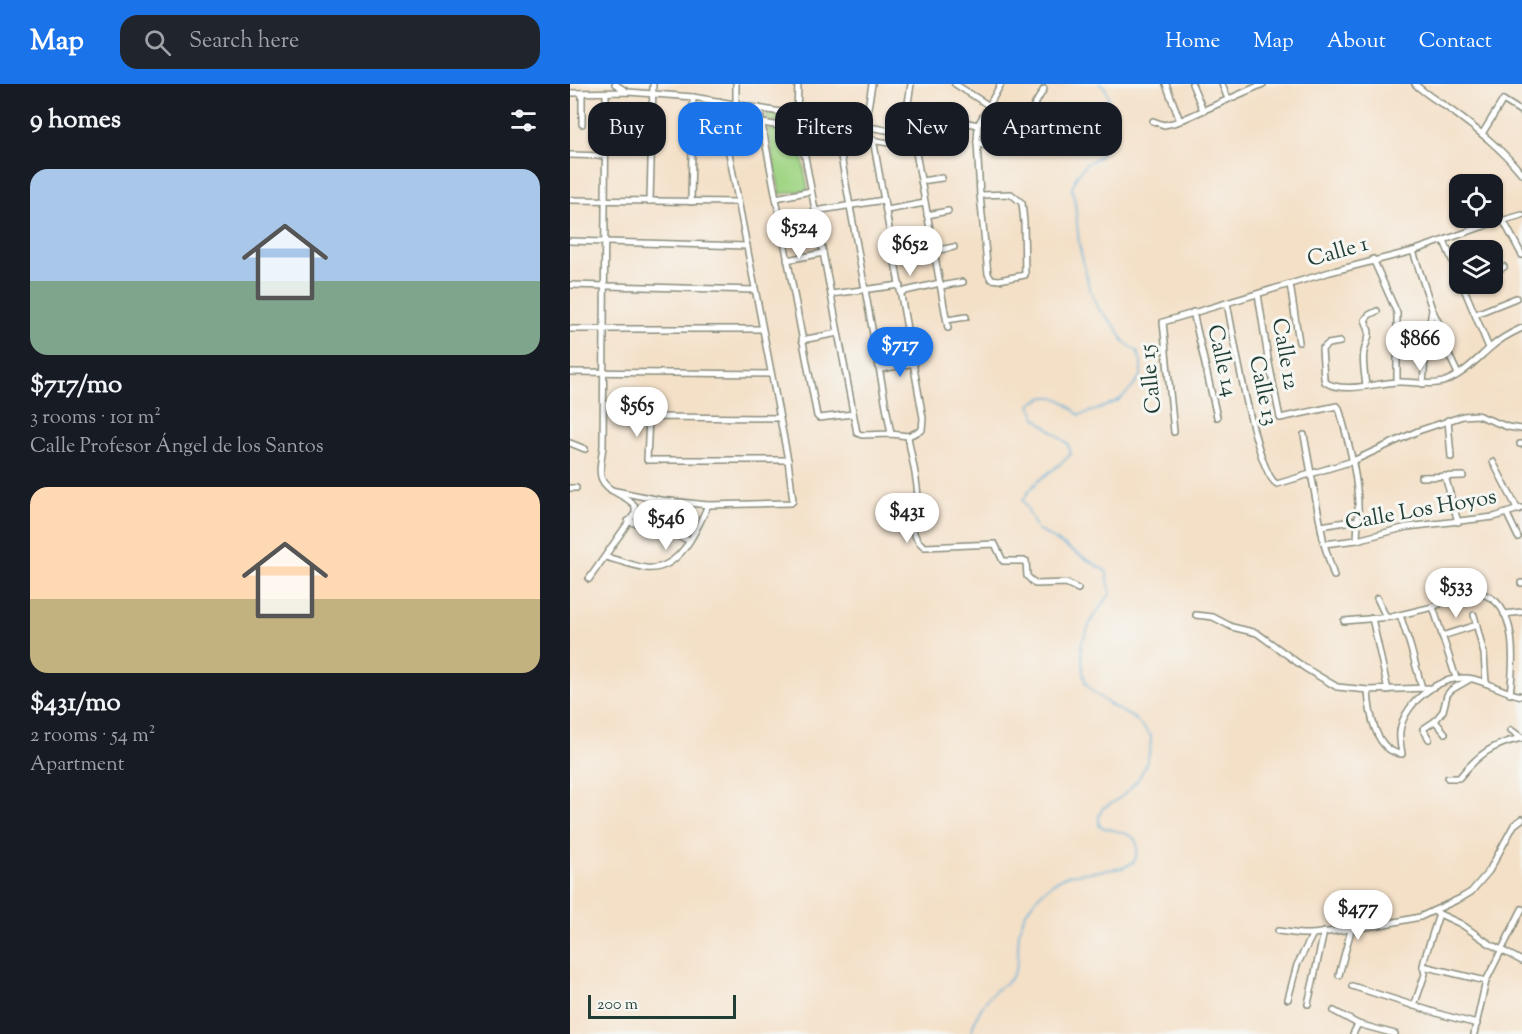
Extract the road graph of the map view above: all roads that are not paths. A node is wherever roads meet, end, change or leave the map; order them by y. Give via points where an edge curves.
1 (615, 84) edge
2 (653, 84) edge
3 (736, 84) edge
4 (798, 84) edge
5 (872, 84) edge
6 (911, 84) edge
7 (955, 84) edge
8 (1001, 84) edge
9 (1166, 84) edge
10 (1192, 84) edge
11 (1222, 84) edge
12 (1263, 84) edge
13 (1414, 84) edge
14 (1251, 86) edge
15 (1044, 89) dead end
16 (628, 92) junction
17 (570, 93) edge
18 (582, 93) junction
19 (606, 93) junction
20 (652, 93) junction
21 (693, 97) junction
22 (1228, 99) junction
23 (719, 101) junction
24 (606, 102) edge
25 (725, 102) edge
26 (736, 102) edge
27 (797, 102) edge
28 (869, 102) edge
29 (908, 102) edge
30 (983, 102) edge
31 (990, 102) edge
32 (1203, 110) junction
33 (1522, 112) edge
34 (981, 119) edge
35 (1153, 121) dead end
36 (1180, 121) junction
37 (969, 123) edge
38 (582, 124) dead end
39 (978, 125) junction
40 (763, 128) edge
41 (1482, 134) junction
42 (873, 140) joint
43 (977, 142) junction
44 (570, 155) edge
45 (588, 156) edge
46 (605, 156) edge
47 (805, 156) edge
48 (841, 156) edge
49 (1522, 174) edge
50 (942, 178) dead end
51 (921, 181) junction
52 (812, 191) junction
53 (980, 195) junction
54 (776, 198) junction
55 (570, 200) edge
56 (884, 200) junction
57 (605, 201) junction
58 (650, 201) junction
59 (691, 202) junction
60 (738, 202) junction
61 (925, 203) junction
62 (850, 205) junction
63 (886, 210) junction
64 (815, 211) junction
65 (948, 211) dead end
66 (927, 215) junction
67 (1522, 215) edge
68 (1503, 220) joint
69 (1481, 228) edge
70 (570, 241) edge
71 (1444, 241) junction
72 (605, 242) junction
73 (747, 246) junction
74 (954, 247) dead end
75 (934, 251) junction
76 (1413, 251) junction
77 (1449, 253) edge
78 (823, 254) junction
79 (1522, 255) edge
80 (1373, 259) junction
81 (787, 260) junction
82 (963, 282) dead end
83 (940, 284) junction
84 (1290, 284) junction
85 (570, 285) edge
86 (604, 285) junction
87 (900, 288) junction
88 (755, 290) junction
89 (866, 290) junction
90 (831, 294) junction
91 (1258, 294) junction
92 (1467, 294) edge
93 (1516, 298) dead end
94 (1227, 303) junction
95 (1432, 309) junction
96 (1377, 311) dead end
97 (1193, 312) junction
98 (1476, 314) junction
99 (966, 316) dead end
100 (946, 320) junction
101 (1163, 322) joint
102 (948, 328) dead end
103 (1522, 328) edge
104 (570, 329) edge
105 (762, 329) junction
106 (603, 330) junction
107 (838, 333) junction
108 (802, 340) junction
109 (1299, 342) dead end
110 (1340, 342) dead end
111 (1490, 348) junction
112 (915, 363) junction
113 (881, 369) junction
114 (570, 372) edge
115 (604, 372) junction
116 (771, 374) junction
117 (1458, 374) junction
118 (1397, 382) junction
119 (1423, 384) junction
120 (1366, 386) junction
121 (853, 414) junction
122 (1217, 417) dead end
123 (779, 418) junction
124 (1448, 420) junction
125 (1522, 429) edge
126 (1174, 432) dead end
127 (891, 434) junction
128 (1304, 435) dead end
129 (908, 436) junction
130 (570, 443) edge
131 (585, 449) dead end
132 (1451, 457) dead end
133 (788, 460) junction
134 (1353, 461) junction
135 (1493, 462) dead end
136 (1313, 475) junction
137 (1445, 476) junction
138 (1463, 476) dead end
139 (1421, 477) dead end
140 (610, 490) junction
141 (708, 505) junction
142 (1520, 509) edge
143 (1507, 514) junction
144 (1358, 520) junction
145 (628, 521) junction
146 (1458, 522) junction
147 (1321, 526) junction
148 (1518, 537) dead end
149 (689, 540) junction
150 (1357, 540) junction
151 (1324, 544) junction
152 (605, 557) junction
153 (1334, 576) dead end
154 (589, 579) dead end
155 (1078, 589) dead end
156 (1377, 598) dead end
157 (1432, 608) junction
158 (1522, 612) edge
159 (1504, 614) junction
160 (1196, 615) dead end
161 (1400, 615) junction
162 (1474, 615) dead end
163 (1386, 617) junction
164 (1372, 618) junction
165 (1344, 621) dead end
166 (1477, 625) junction
167 (1442, 636) junction
168 (1456, 678) junction
169 (1472, 679) junction
170 (1486, 683) junction
171 (1422, 688) junction
172 (1429, 688) junction
173 (1368, 690) junction
174 (1388, 690) junction
175 (1510, 694) junction
176 (1522, 696) edge
177 (1435, 721) junction
178 (1511, 730) dead end
179 (1444, 732) dead end
180 (1522, 738) edge
181 (1429, 739) dead end
182 (1448, 778) dead end
183 (1522, 819) edge
184 (1522, 909) edge
185 (1433, 911) junction
186 (1439, 914) junction
187 (1351, 930) junction
188 (1278, 931) dead end
189 (1324, 932) junction
190 (1313, 934) junction
191 (1501, 950) junction
192 (1522, 961) edge
193 (1423, 966) junction
194 (1339, 975) dead end
195 (1486, 981) junction
196 (1352, 986) dead end
197 (1288, 999) dead end
198 (1308, 1004) dead end
199 (1414, 1006) junction
200 (1334, 1011) dead end
201 (1358, 1024) junction
202 (1477, 1024) junction
203 (1353, 1034) edge
204 (1395, 1034) edge
205 (1474, 1034) edge

1 - 16 street
2 - 20 street
3 - 26 street
4 - 27 street
5 - 28 street
6 - 29 street
7 - 30 street
8 - 31 street
9 - 36 street
10 - 32 street
11 - 22 street
12 - 14 street
13 - 41 street
14 - 22 street
15 - 43 street via 1010,143 993,148
16 - 19 street
16 - 20 street
17 - 18 street
18 - 19 street
18 - 38 street
19 - 24 street
20 - 21 street
20 - 58 street
21 - 23 street
21 - 59 street
22 - 32 street
23 - 25 street
23 - 60 street
32 - 36 street
33 - 41 street via 1503,100
34 - 39 street
35 - 36 street via 1164,125
37 - 39 street
39 - 43 street
40 - 54 street
41 - 49 street
42 - 51 street via 915,147
42 - 56 street
43 - 53 street
44 - 45 street
46 - 57 street
47 - 52 street
48 - 62 street
50 - 51 street
51 - 61 street
52 - 54 street
52 - 64 street
53 - 53 street via 988,274 999,280 1025,275 1022,203 1011,194
54 - 81 street
55 - 57 street
56 - 62 street
56 - 63 street
57 - 58 street
57 - 72 street
58 - 59 street
59 - 60 street
60 - 73 street
61 - 63 street
61 - 66 street
62 - 64 street
62 - 89 street
63 - 87 street
64 - 78 street
65 - 66 street
66 - 75 street
67 - 68 street, Calle 1
68 - 79 street
69 - 71 street, Calle 1
70 - 72 street
71 - 76 street, Calle 1
71 - 77 street
72 - 73 street
72 - 86 street
73 - 88 street
74 - 75 street
75 - 83 street
76 - 80 street, Calle 1
76 - 95 street
78 - 81 street
78 - 90 street
80 - 84 street, Calle 1
80 - 118 street via 1396,313
81 - 108 street
82 - 83 street
83 - 87 street
83 - 100 street
84 - 91 street, Calle 1
84 - 109 street
85 - 86 street
86 - 88 street
86 - 106 street
87 - 89 street
87 - 112 street
88 - 105 street
89 - 90 street
89 - 113 street
90 - 107 street
91 - 94 street, Calle 1
91 - 134 street, Calle 12 via 1280,418 1339,406
92 - 98 street
93 - 98 street
94 - 97 street, Calle 1
94 - 136 street, Calle 13 via 1255,437 1273,483
95 - 117 street
95 - 119 street
96 - 120 street via 1365,320 1370,330 1364,351
97 - 101 street, Calle 1
97 - 122 street, Calle 14
98 - 111 street
99 - 100 street
100 - 102 street
101 - 126 street, Calle 15
103 - 111 street
104 - 106 street
105 - 106 street
105 - 116 street
106 - 115 street
107 - 108 street
107 - 121 street
108 - 121 street via 817,416
110 - 120 street via 1322,349 1325,382 1330,386
111 - 117 street
112 - 113 street
112 - 129 street via 922,430
113 - 127 street
114 - 115 street
115 - 116 street
115 - 140 street via 600,477
116 - 123 street
117 - 119 street via 1442,382
118 - 119 street
118 - 120 street
121 - 127 street via 858,435
123 - 133 street
123 - 133 street via 649,417 647,460
124 - 125 street via 1477,415
124 - 132 street
124 - 134 street
127 - 129 street
128 - 136 street
129 - 155 street via 918,494 914,532 920,543 925,547 995,544 1003,561 1026,561 1027,576 1035,584 1059,582
130 - 131 street
133 - 141 street via 794,498 791,503
134 - 136 street
134 - 144 street
135 - 142 street
136 - 147 street
137 - 138 street
137 - 139 street
137 - 146 street
140 - 141 street
140 - 145 street via 633,503 635,513
141 - 149 street
142 - 143 street, Calle Los Hoyos
143 - 146 street, Calle Los Hoyos
143 - 148 street
144 - 147 street
144 - 150 street
145 - 149 street
145 - 152 street
146 - 150 street, Calle Los Hoyos via 1407,527
147 - 151 street
149 - 152 street via 672,562 657,567
150 - 151 street, Calle Los Hoyos
151 - 153 street
152 - 154 street
156 - 163 street
157 - 159 street via 1463,594 1476,594 1495,601
157 - 161 street
157 - 167 street
158 - 159 street
159 - 175 street via 1513,652
160 - 173 street via 1214,617 1232,627 1257,633 1337,687
161 - 163 street
161 - 171 street
162 - 166 street
163 - 164 street
164 - 165 street
164 - 174 street
166 - 167 street
166 - 170 street
167 - 168 street
168 - 169 street
168 - 172 street
169 - 170 street
169 - 177 street via 1450,690
170 - 175 street
171 - 172 street
171 - 174 street
172 - 173 street via 1405,717 1400,731 1402,754 1396,754 1377,734
173 - 174 street
175 - 176 street
177 - 179 street
177 - 181 street via 1423,729
178 - 180 street
180 - 182 street via 1478,756 1459,778
183 - 185 street via 1514,825 1479,883 1461,898
184 - 191 street
185 - 186 street
185 - 187 street via 1414,919
186 - 191 street
186 - 193 street
187 - 189 street
187 - 194 street
188 - 190 street
189 - 190 street
189 - 198 street
190 - 197 street via 1297,965
191 - 192 street
191 - 195 street
193 - 195 street
193 - 199 street via 1425,974
195 - 202 street
196 - 199 street
199 - 202 street
200 - 201 street
201 - 203 street
201 - 204 street
202 - 205 street

